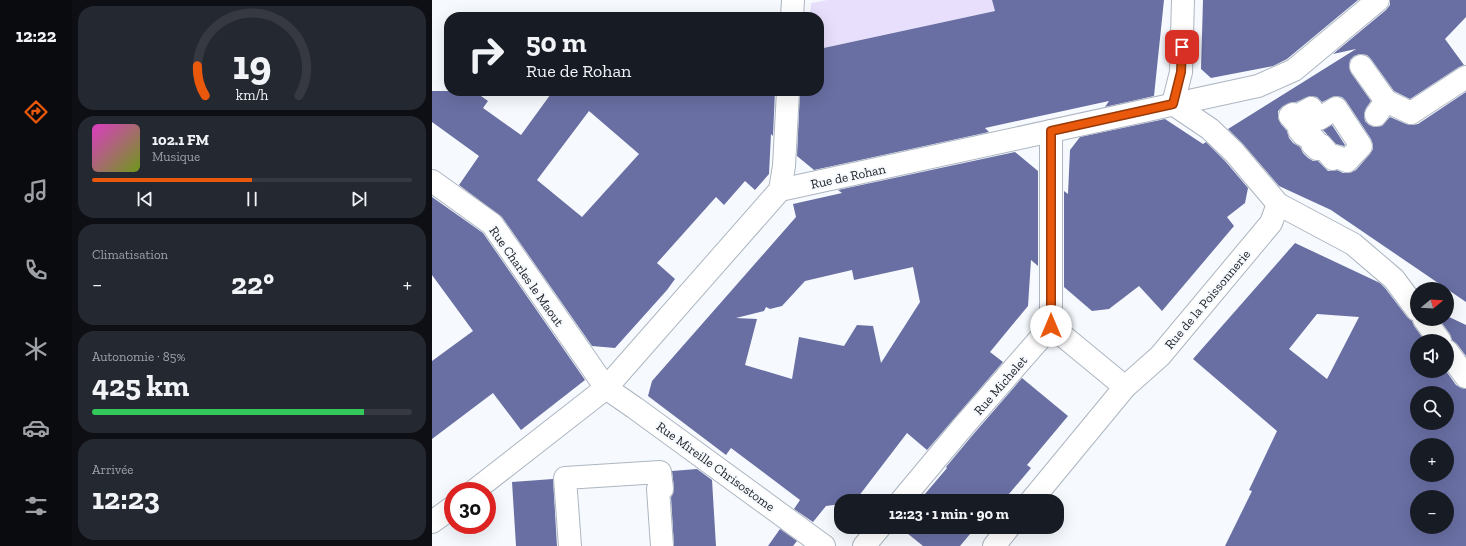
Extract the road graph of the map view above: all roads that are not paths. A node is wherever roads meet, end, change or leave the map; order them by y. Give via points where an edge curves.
1 (793, 0) edge
2 (1183, 0) edge
3 (1378, 0) edge
4 (792, 12) edge
5 (1362, 66) dead end
6 (1466, 77) edge
7 (788, 96) edge
8 (1173, 104) junction
9 (1051, 131) junction
10 (432, 181) edge
11 (780, 190) junction
12 (1278, 204) junction
13 (1410, 301) edge
14 (1051, 326) junction
15 (1454, 361) edge
16 (1466, 377) edge
17 (1125, 387) junction
18 (606, 388) junction
19 (486, 482) edge
20 (907, 494) edge
21 (1037, 494) edge
22 (444, 513) edge
23 (432, 522) edge
24 (874, 534) edge
25 (1003, 534) edge
26 (570, 546) edge
27 (662, 546) edge
28 (824, 546) edge
29 (864, 546) edge
30 (994, 546) edge

1 - 4 street
2 - 8 street via 1181,72
3 - 8 street, Rue de Rohan via 1294,70 1258,86
5 - 6 street via 1381,108 1411,113
7 - 11 street via 784,166
8 - 9 street, Rue de Rohan
8 - 12 street via 1210,129 1234,152
9 - 11 street, Rue de Rohan
9 - 14 street
10 - 18 street, Rue Charles le Maout via 492,224
11 - 18 street
12 - 13 street via 1353,244 1394,279
12 - 17 street, Rue de la Poissonnerie via 1271,223 1160,356
14 - 17 street
14 - 20 street, Rue Michelet
15 - 16 street
17 - 21 street, Rue de la Poissonnerie
18 - 19 street
18 - 28 street, Rue Mireille Chrisostome
22 - 23 street
24 - 29 street
25 - 30 street
26 - 27 street via 565,478 660,472 662,489 658,489

